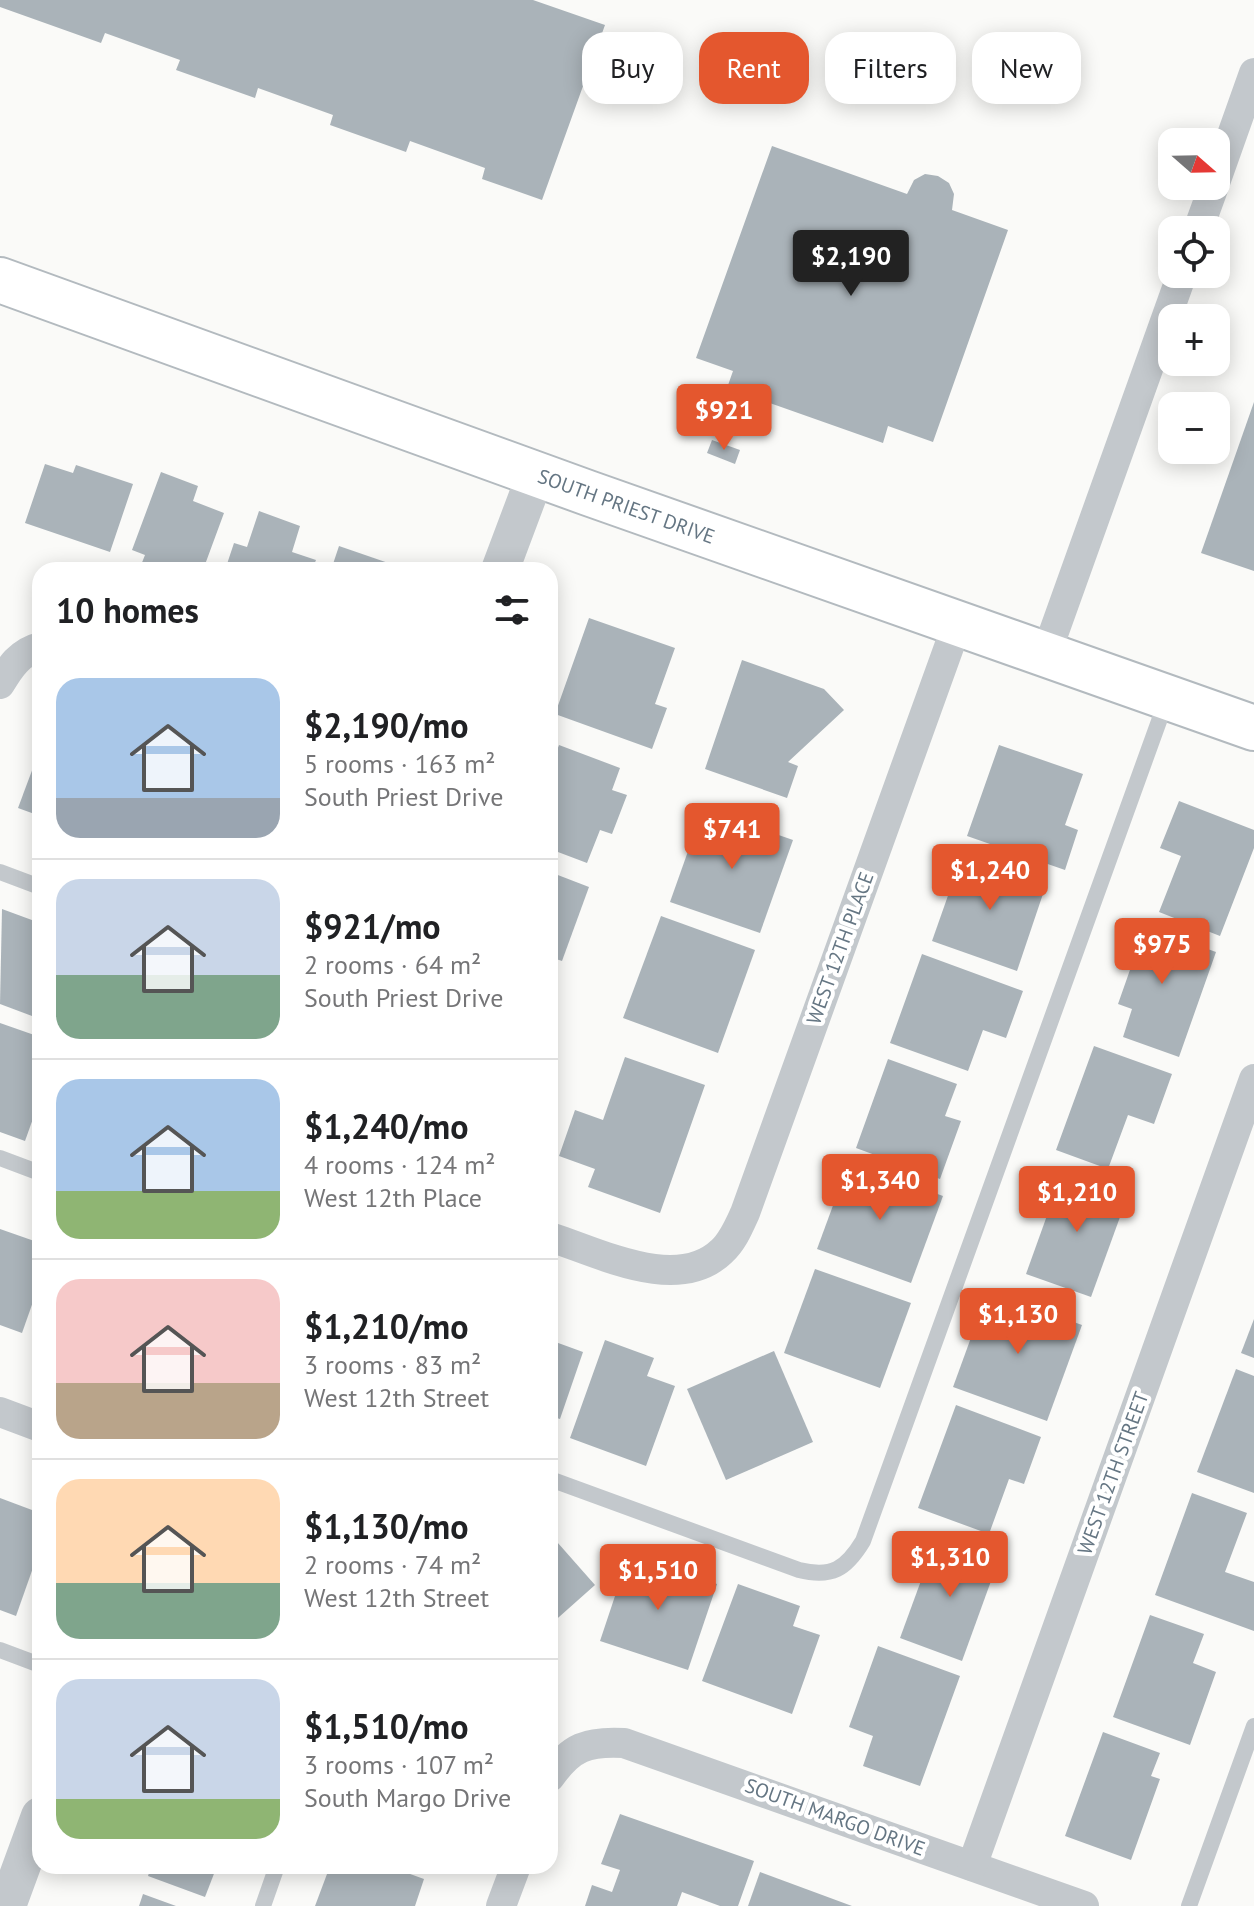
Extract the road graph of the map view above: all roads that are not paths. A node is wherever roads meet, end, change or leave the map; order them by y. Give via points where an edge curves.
1 (1254, 73) edge
2 (1230, 141) edge
3 (0, 280) edge
4 (1177, 288) edge
5 (536, 474) junction
6 (503, 562) edge
7 (958, 622) junction
8 (32, 649) edge
9 (1046, 654) junction
10 (0, 684) edge
11 (1168, 697) junction
12 (1254, 728) edge
13 (0, 872) edge
14 (32, 884) edge
15 (1254, 1079) edge
16 (0, 1158) edge
17 (32, 1170) edge
18 (558, 1240) edge
19 (0, 1412) edge
20 (32, 1424) edge
21 (558, 1482) edge
22 (0, 1650) edge
23 (32, 1662) edge
24 (1254, 1726) edge
25 (558, 1766) edge
26 (32, 1835) edge
27 (972, 1866) junction
28 (274, 1874) edge
29 (513, 1874) edge
30 (7, 1893) edge
31 (263, 1906) edge
32 (501, 1906) edge
33 (1084, 1906) edge
34 (1189, 1906) edge

1 - 2 street
3 - 5 main road, SOUTH PRIEST DRIVE
4 - 9 street
5 - 6 street
5 - 7 main road, SOUTH PRIEST DRIVE
7 - 9 main road, SOUTH PRIEST DRIVE
7 - 18 street, WEST 12TH PLACE via 745,1213 724,1250 706,1264 668,1271
8 - 10 street via 12,664
9 - 11 main road, SOUTH PRIEST DRIVE
11 - 12 main road, SOUTH PRIEST DRIVE
11 - 21 lane via 852,1560 835,1571 799,1570
13 - 14 lane
15 - 27 street, WEST 12TH STREET
16 - 17 lane
19 - 20 street
22 - 23 lane
24 - 34 lane
25 - 27 street, SOUTH MARGO DRIVE via 584,1745 624,1743
26 - 30 street
27 - 33 street, SOUTH MARGO DRIVE
28 - 31 lane
29 - 32 street

